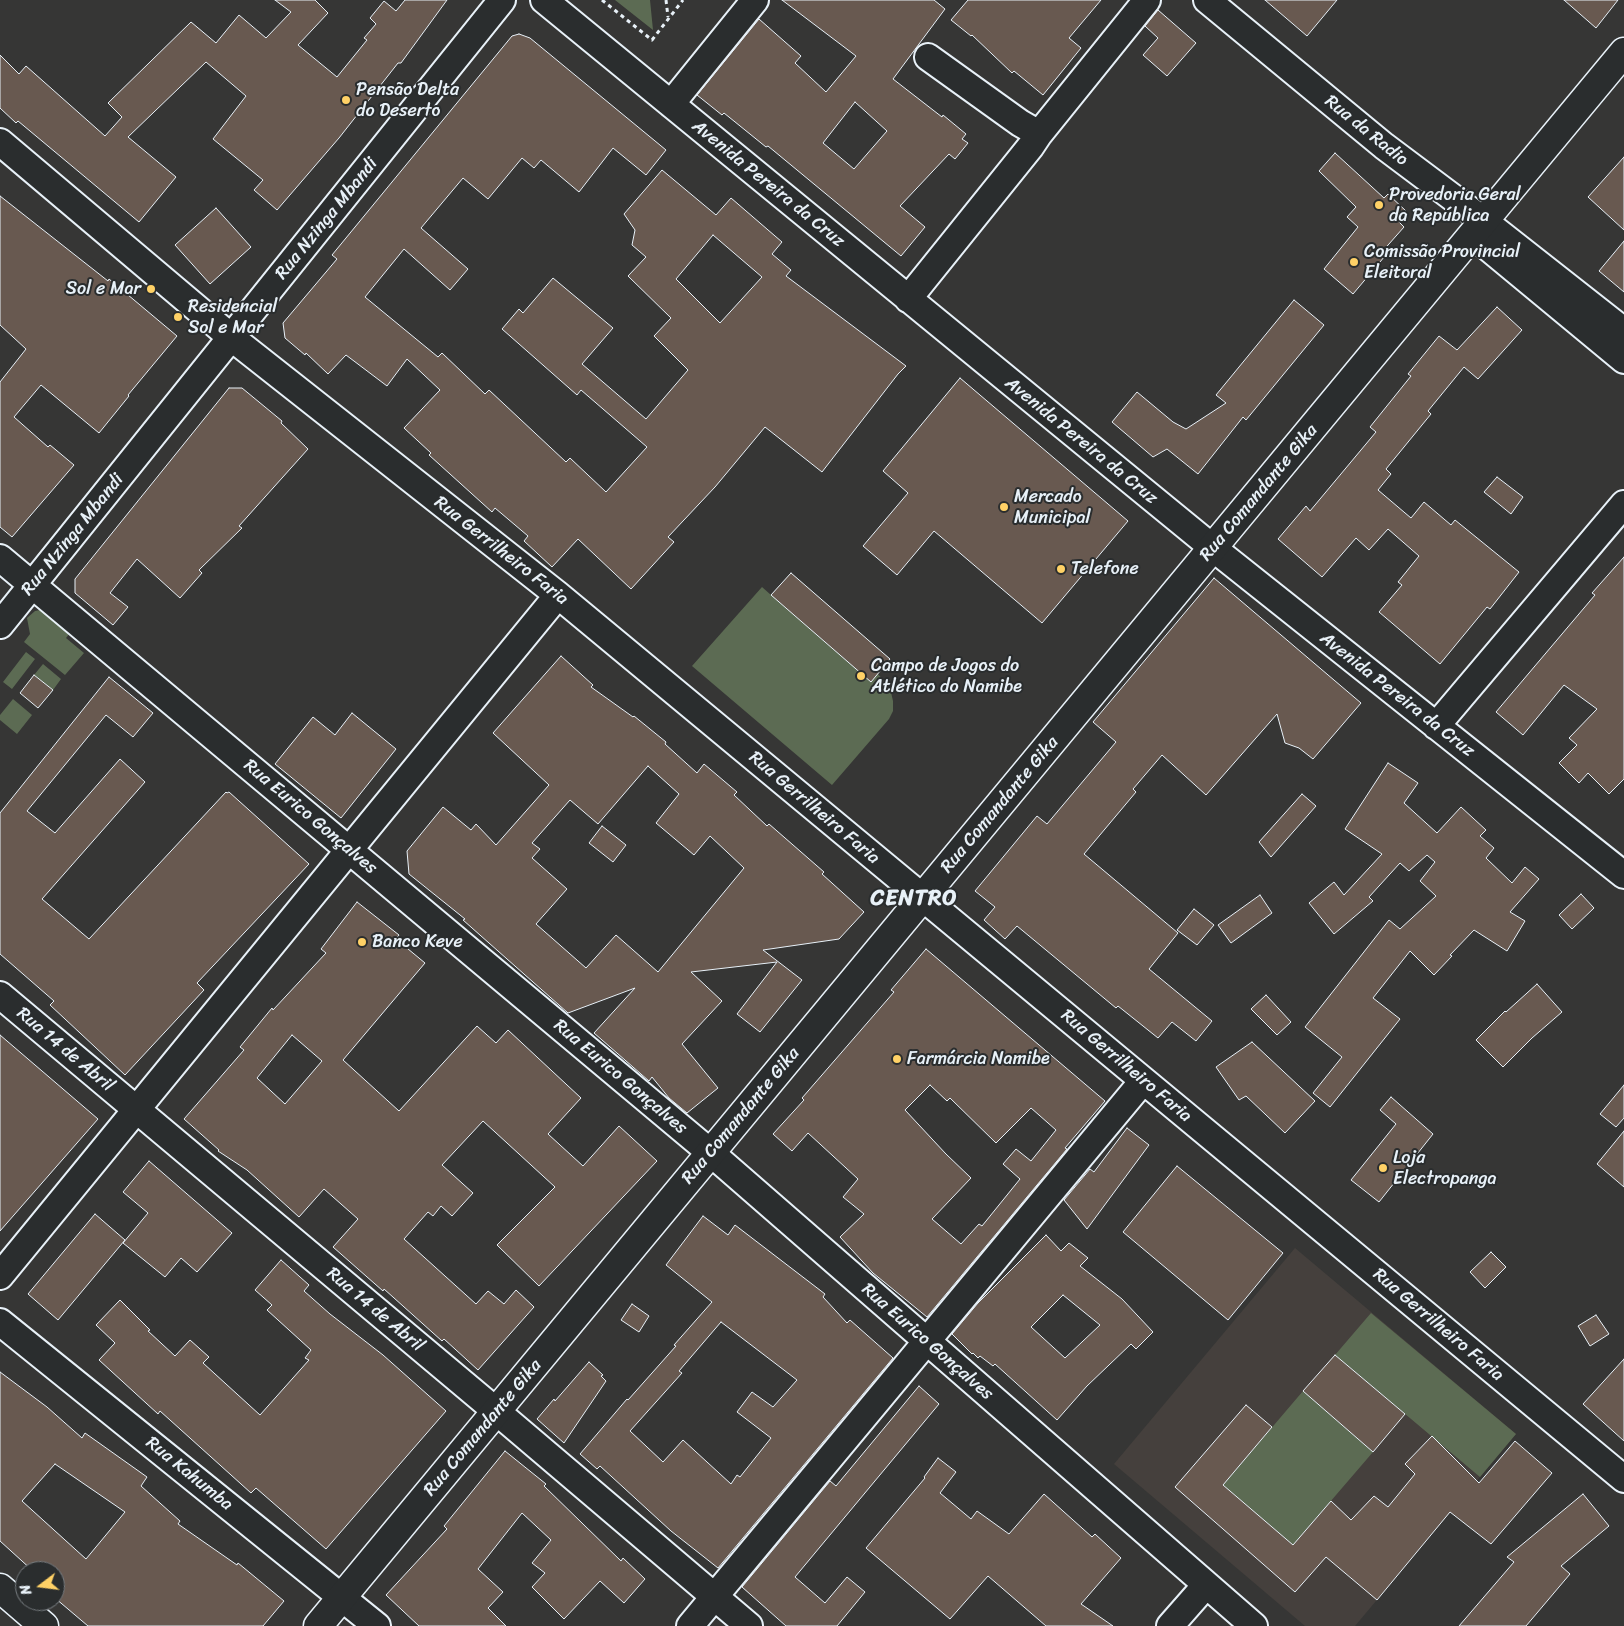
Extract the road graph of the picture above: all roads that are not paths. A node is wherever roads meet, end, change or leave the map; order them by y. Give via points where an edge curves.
1 (502, 0) edge
2 (544, 0) edge
3 (754, 0) edge
4 (1147, 0) edge
5 (1207, 0) edge
6 (1624, 52) edge
7 (928, 57) dead end
8 (671, 104) junction
9 (1039, 134) junction
10 (0, 142) edge
11 (1478, 228) junction
12 (908, 299) junction
13 (1624, 331) edge
14 (232, 338) junction
15 (1624, 360) edge
16 (1624, 504) edge
17 (1213, 548) junction
18 (0, 558) edge
19 (33, 586) junction
20 (558, 594) junction
21 (0, 625) edge
22 (1436, 726) junction
23 (350, 849) junction
24 (1624, 875) edge
25 (922, 898) junction
26 (0, 995) edge
27 (1143, 1081) junction
28 (136, 1110) junction
29 (710, 1153) junction
30 (0, 1276) edge
31 (0, 1322) edge
32 (926, 1341) junction
33 (496, 1411) junction
34 (1624, 1478) edge
35 (1206, 1585) junction
36 (0, 1588) edge
37 (342, 1597) junction
38 (714, 1597) junction
39 (44, 1626) edge
40 (318, 1626) edge
41 (377, 1626) edge
42 (690, 1626) edge
43 (749, 1626) edge
44 (1170, 1626) edge
45 (1254, 1626) edge

1 - 14 street, Rua Nzinga Mbandi
2 - 8 street, Avenida Pereira da Cruz
3 - 8 street
4 - 9 street
5 - 11 street, Rua da Radio
6 - 11 street, Rua Comandante Gika
7 - 9 street
8 - 12 street, Avenida Pereira da Cruz
9 - 12 street
10 - 14 street, Rua Gerrilheiro Faria
11 - 13 street, Rua da Radio
11 - 15 street, Rua da Radio
11 - 17 street, Rua Comandante Gika
12 - 17 street, Avenida Pereira da Cruz
14 - 19 street, Rua Nzinga Mbandi
14 - 20 street, Rua Gerrilheiro Faria
16 - 22 street
17 - 22 street, Avenida Pereira da Cruz
17 - 25 street, Rua Comandante Gika
18 - 19 street, Rua Eurico Gonçalves
19 - 21 street, Rua Nzinga Mbandi
19 - 23 street, Rua Eurico Gonçalves
20 - 23 street
20 - 25 street, Rua Gerrilheiro Faria
22 - 24 street, Avenida Pereira da Cruz
23 - 28 street
23 - 29 street, Rua Eurico Gonçalves
25 - 27 street, Rua Gerrilheiro Faria
25 - 29 street, Rua Comandante Gika
26 - 28 street, Rua 14 de Abril
27 - 32 street
27 - 34 street, Rua Gerrilheiro Faria
28 - 30 street
28 - 33 street, Rua 14 de Abril
29 - 32 street, Rua Eurico Gonçalves
29 - 33 street, Rua Comandante Gika
31 - 37 street, Rua Kahumba
32 - 35 street, Rua Eurico Gonçalves
32 - 38 street
33 - 37 street, Rua Comandante Gika
33 - 38 street, Rua 14 de Abril
35 - 44 street
35 - 45 street, Rua Eurico Gonçalves
36 - 39 street
37 - 40 street, Rua Comandante Gika
37 - 41 street, Rua Kahumba
38 - 42 street
38 - 43 street, Rua 14 de Abril

